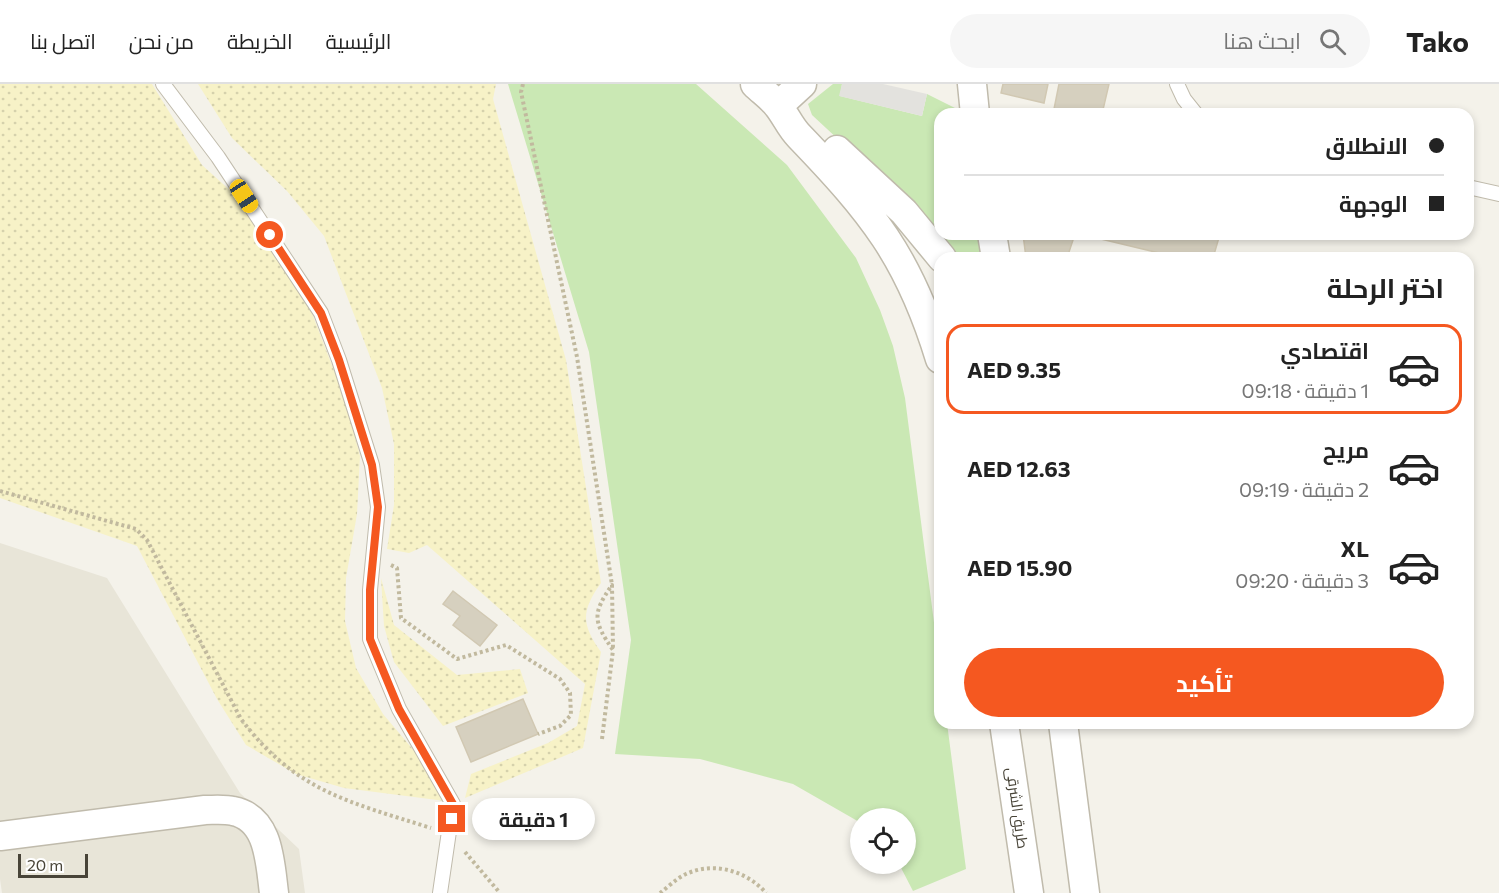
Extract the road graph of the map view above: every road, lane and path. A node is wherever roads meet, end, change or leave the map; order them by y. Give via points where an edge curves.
1 (163, 84) edge
2 (523, 84) edge
3 (755, 84) edge
4 (802, 84) edge
5 (1177, 84) edge
6 (778, 106) junction
7 (1191, 108) edge
8 (1474, 188) edge
9 (1499, 194) edge
10 (937, 252) edge
11 (934, 340) edge
12 (0, 491) edge
13 (374, 557) junction
14 (612, 585) junction
15 (613, 650) junction
16 (1005, 729) edge
17 (1064, 729) edge
18 (537, 734) dead end
19 (602, 739) dead end
20 (450, 834) junction
21 (0, 836) edge
22 (274, 893) edge
23 (440, 893) edge
24 (500, 893) edge
25 (660, 893) edge
26 (766, 893) edge
27 (1029, 893) edge
28 (1085, 893) edge

1 - 13 lane via 218,157 321,313 372,465 378,507
2 - 14 path via 521,92 577,357
3 - 6 street
4 - 6 street
5 - 7 lane
6 - 10 street via 817,132 904,212
6 - 11 street via 798,135 881,228 922,303
8 - 9 lane
12 - 20 path via 136,529 147,540 241,719 258,742 304,781 330,795
13 - 18 path via 397,568 401,618 457,659 506,645 560,679 570,693 571,715 560,726
13 - 20 lane via 370,639 399,709 453,804
14 - 15 path
14 - 15 path via 598,606 597,621
15 - 19 path
16 - 27 street, طريق الشرقى
17 - 28 street
20 - 23 lane
20 - 24 path
21 - 22 street via 205,810 234,811 251,819 266,837
25 - 26 path via 687,874 725,867 757,882

